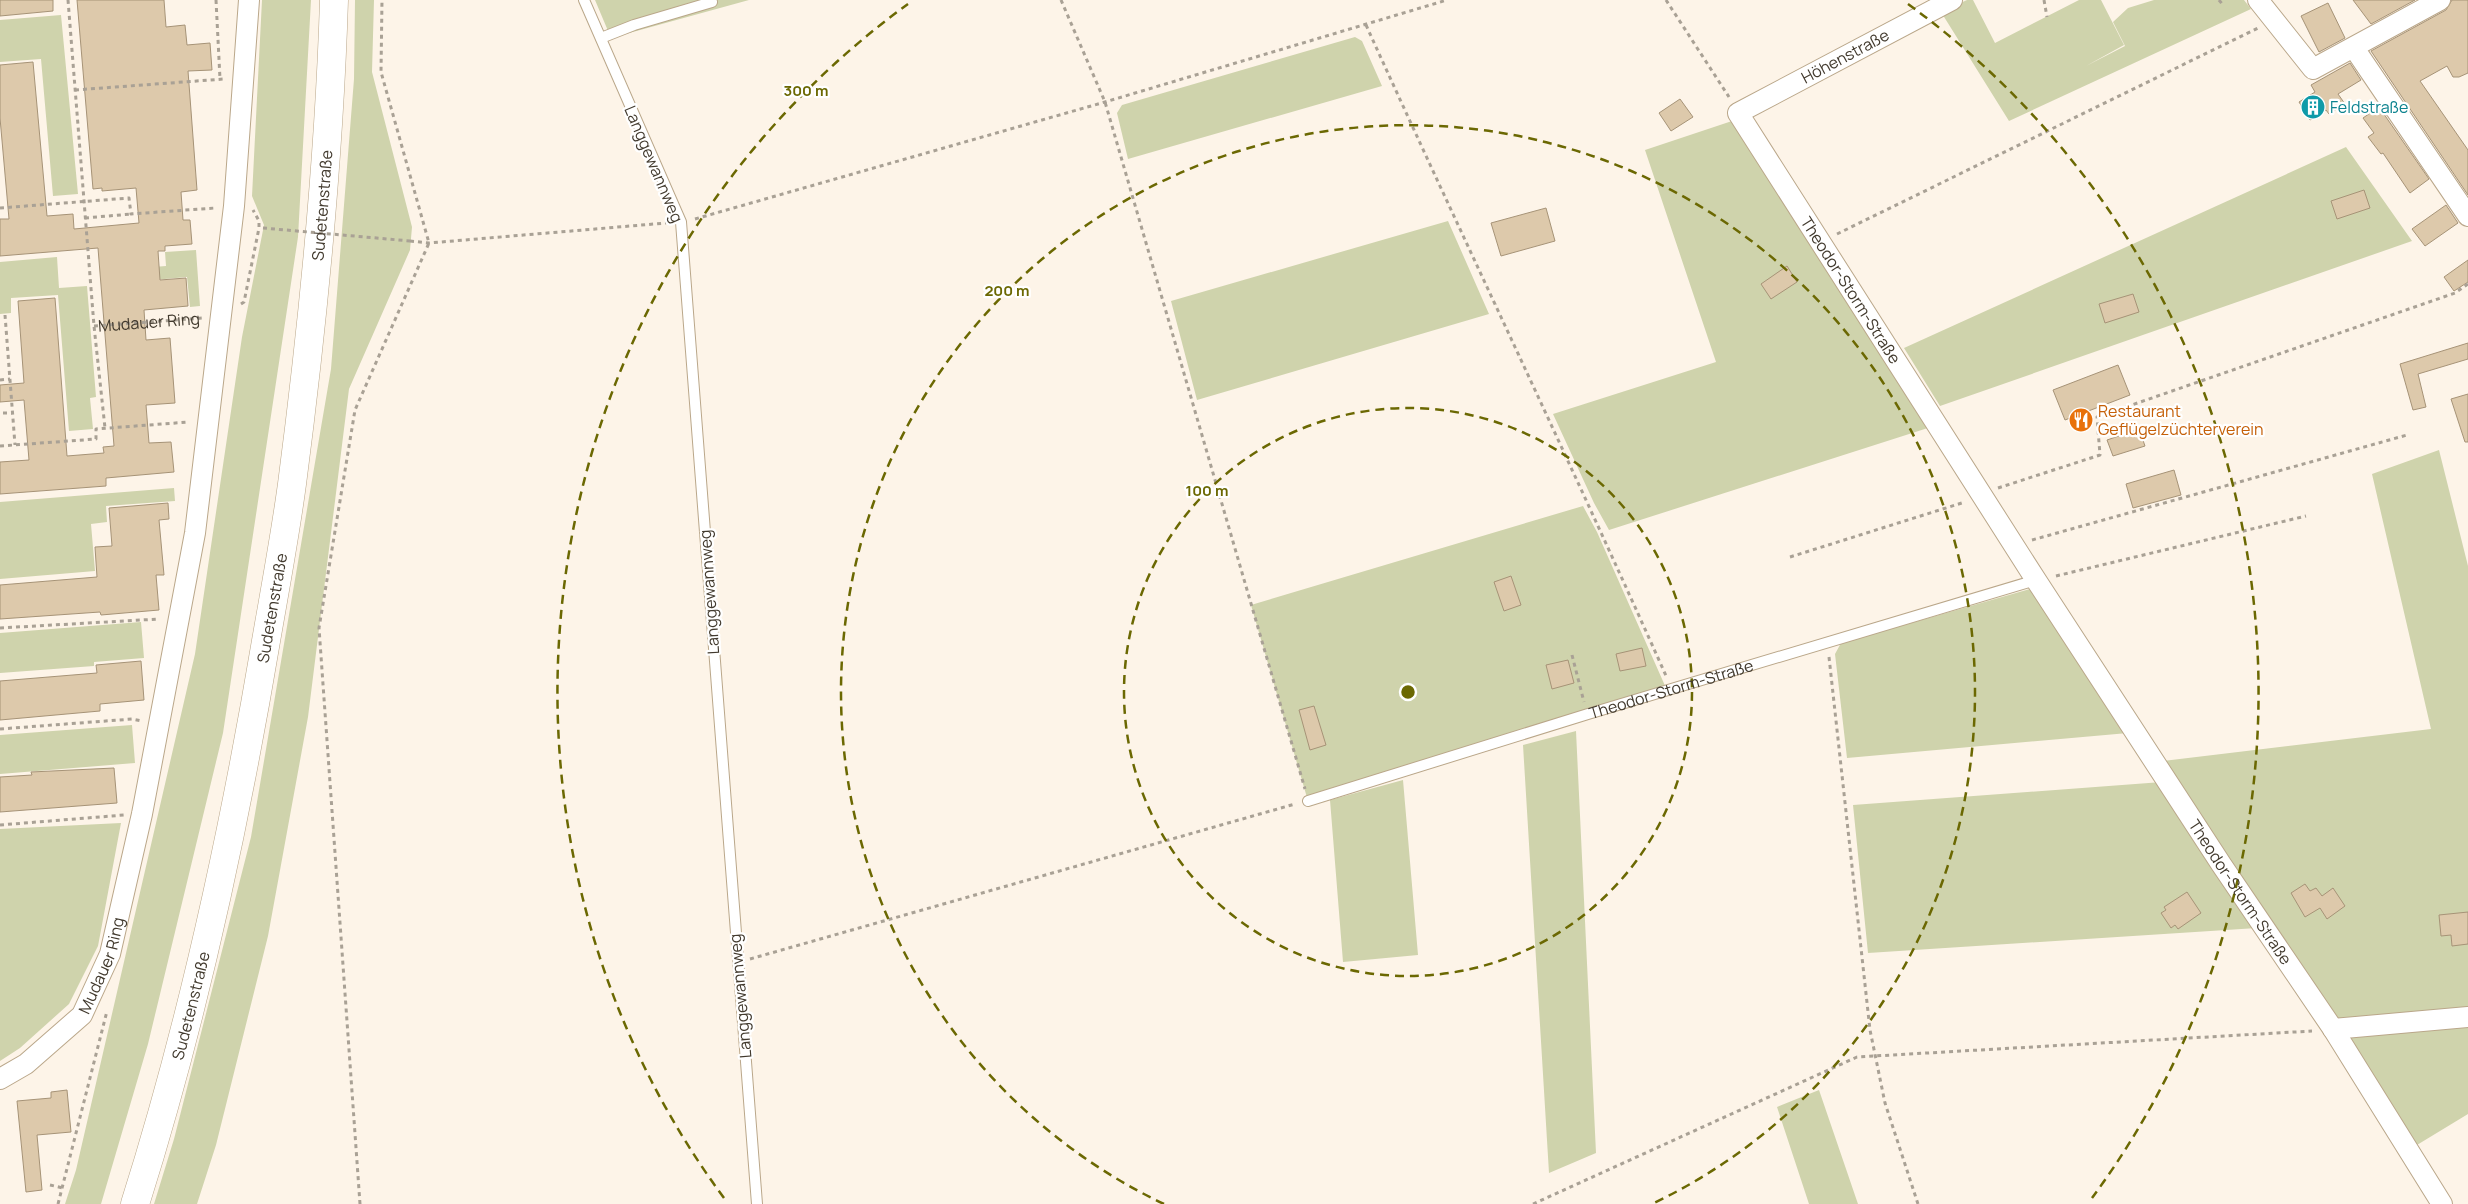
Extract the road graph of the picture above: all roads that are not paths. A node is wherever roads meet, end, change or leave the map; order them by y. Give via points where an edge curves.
1 (249, 0) edge
2 (334, 0) edge
3 (584, 0) edge
4 (1952, 0) edge
5 (2258, 0) edge
6 (2440, 0) edge
7 (712, 2) dead end
8 (601, 38) junction
9 (2354, 48) junction
10 (1738, 113) joint
11 (2468, 216) edge
12 (2036, 580) junction
13 (1308, 801) road end
14 (2468, 1016) edge
15 (2333, 1029) junction
16 (0, 1079) edge
17 (135, 1204) edge
18 (757, 1204) edge
19 (2442, 1204) edge

1 - 16 street, Mudauer Ring via 234,206 210,420 179,623 142,814 110,954 82,1015 26,1064
2 - 17 main road, Sudetenstraße via 318,254 292,486 251,731 230,833 191,1003
3 - 8 lane, Langgewannweg
4 - 10 street, Höhenstraße
5 - 9 street via 2312,69
6 - 9 street
7 - 8 lane
8 - 18 lane, Langgewannweg via 681,222
9 - 11 street
10 - 12 street, Theodor-Storm-Straße
12 - 13 lane, Theodor-Storm-Straße
12 - 15 street, Theodor-Storm-Straße
14 - 15 street
15 - 19 street, Theodor-Storm-Straße

